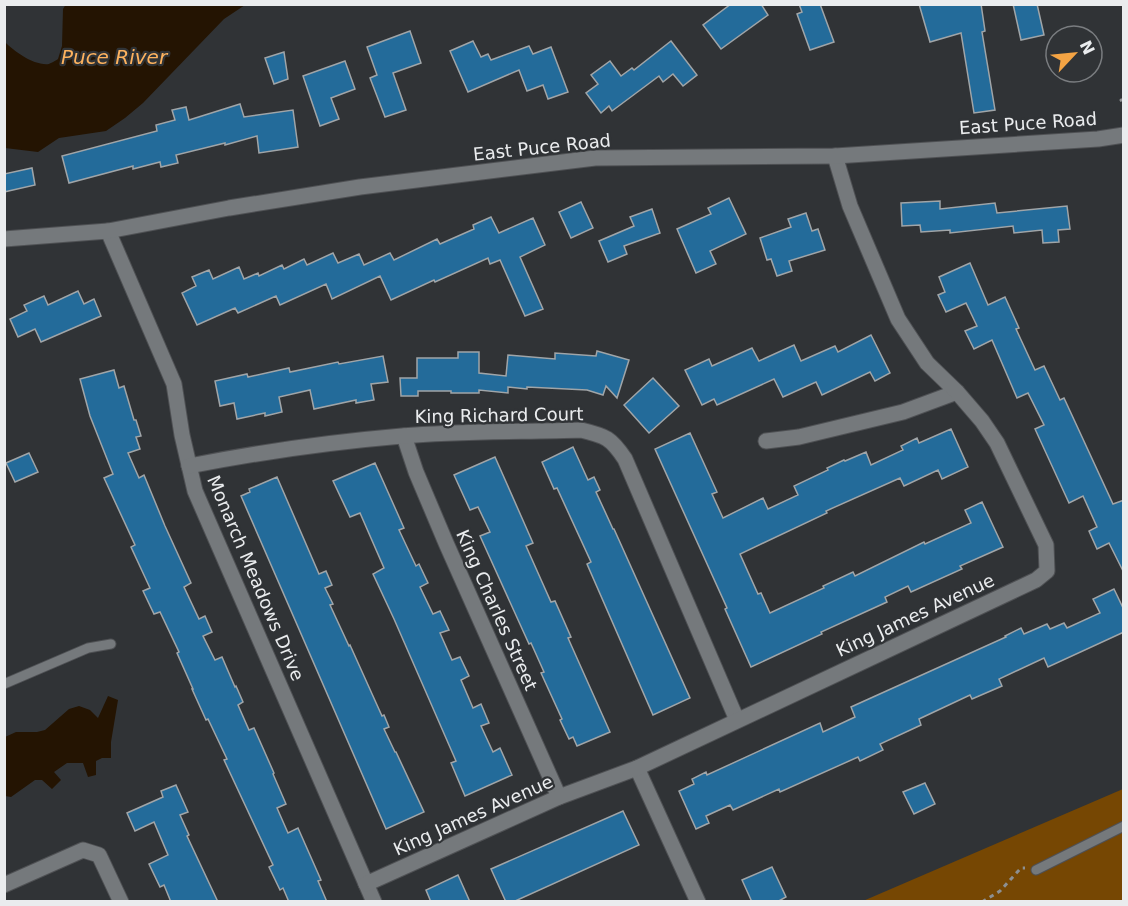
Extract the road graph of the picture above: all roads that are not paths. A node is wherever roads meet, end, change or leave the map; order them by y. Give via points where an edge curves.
1 (1124, 135) edge
2 (835, 156) junction
3 (108, 231) junction
4 (4, 239) edge
5 (957, 392) junction
6 (404, 436) junction
7 (766, 441) dead end
8 (189, 466) junction
9 (111, 644) dead end
10 (4, 684) edge
11 (737, 720) junction
12 (637, 768) junction
13 (559, 797) junction
14 (1124, 826) edge
15 (1036, 870) road end
16 (366, 884) junction
17 (4, 885) edge
18 (121, 902) edge
19 (374, 902) edge
20 (698, 902) edge

1 - 2 street, East Puce Road
2 - 3 street, East Puce Road via 595,158 360,187
2 - 5 street, King James Avenue via 850,206 898,319 927,363
3 - 4 street, East Puce Road
3 - 8 street, Monarch Meadows Drive via 174,384
5 - 7 street via 903,412
5 - 11 street, King James Avenue via 997,443 1046,545 1047,571 1036,580
6 - 8 street, King Richard Court
6 - 11 street, King Richard Court via 581,430 604,436 616,446
6 - 13 street, King Charles Street via 451,554
8 - 16 street, Monarch Meadows Drive via 195,491
9 - 10 lane via 88,648
11 - 12 street, King James Avenue
12 - 13 street, King James Avenue
12 - 20 street
13 - 16 street, King James Avenue
14 - 15 lane
16 - 19 street, Monarch Meadows Drive
17 - 18 street via 83,850 99,855

